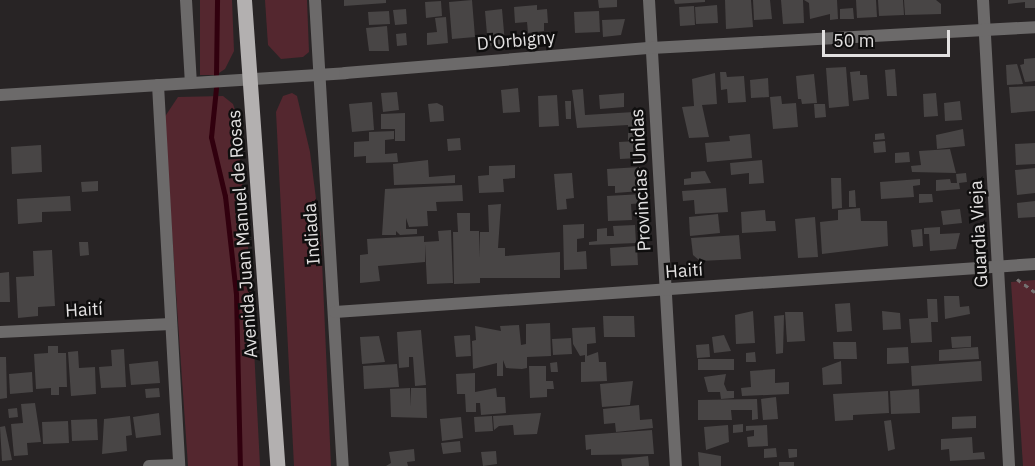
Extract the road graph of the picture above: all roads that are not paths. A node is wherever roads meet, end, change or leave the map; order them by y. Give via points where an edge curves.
1 (186, 0) edge
2 (244, 0) edge
3 (315, 0) edge
4 (649, 0) edge
5 (982, 0) edge
6 (1035, 27) edge
7 (985, 31) junction
8 (651, 48) junction
9 (320, 74) junction
10 (253, 78) junction
11 (191, 83) junction
12 (158, 85) junction
13 (0, 95) edge
14 (1035, 264) edge
15 (999, 266) junction
16 (666, 291) junction
17 (335, 312) junction
18 (171, 324) junction
19 (0, 332) edge
20 (179, 465) edge
21 (149, 466) edge
22 (277, 466) edge
23 (343, 466) edge
24 (676, 466) edge
25 (1010, 466) edge

1 - 11 street
2 - 10 main road, Avenida Juan Manuel de Rosas
3 - 9 street, Indiada
4 - 8 street, Provincias Unidas
5 - 7 street, Guardia Vieja
6 - 7 street, D'Orbigny
7 - 8 street, D'Orbigny
7 - 15 street, Guardia Vieja
8 - 9 street, D'Orbigny
8 - 16 street, Provincias Unidas
9 - 10 street, D'Orbigny
9 - 17 street, Indiada
10 - 11 street, D'Orbigny
10 - 22 main road, Avenida Juan Manuel de Rosas
11 - 12 street, D'Orbigny
12 - 13 street, D'Orbigny
12 - 18 street
14 - 15 street, Haití
15 - 16 street, Haití
15 - 25 street, Guardia Vieja
16 - 17 street, Haití
16 - 24 street, Provincias Unidas
17 - 23 street, Indiada
18 - 19 street, Haití
18 - 20 street
20 - 21 street

